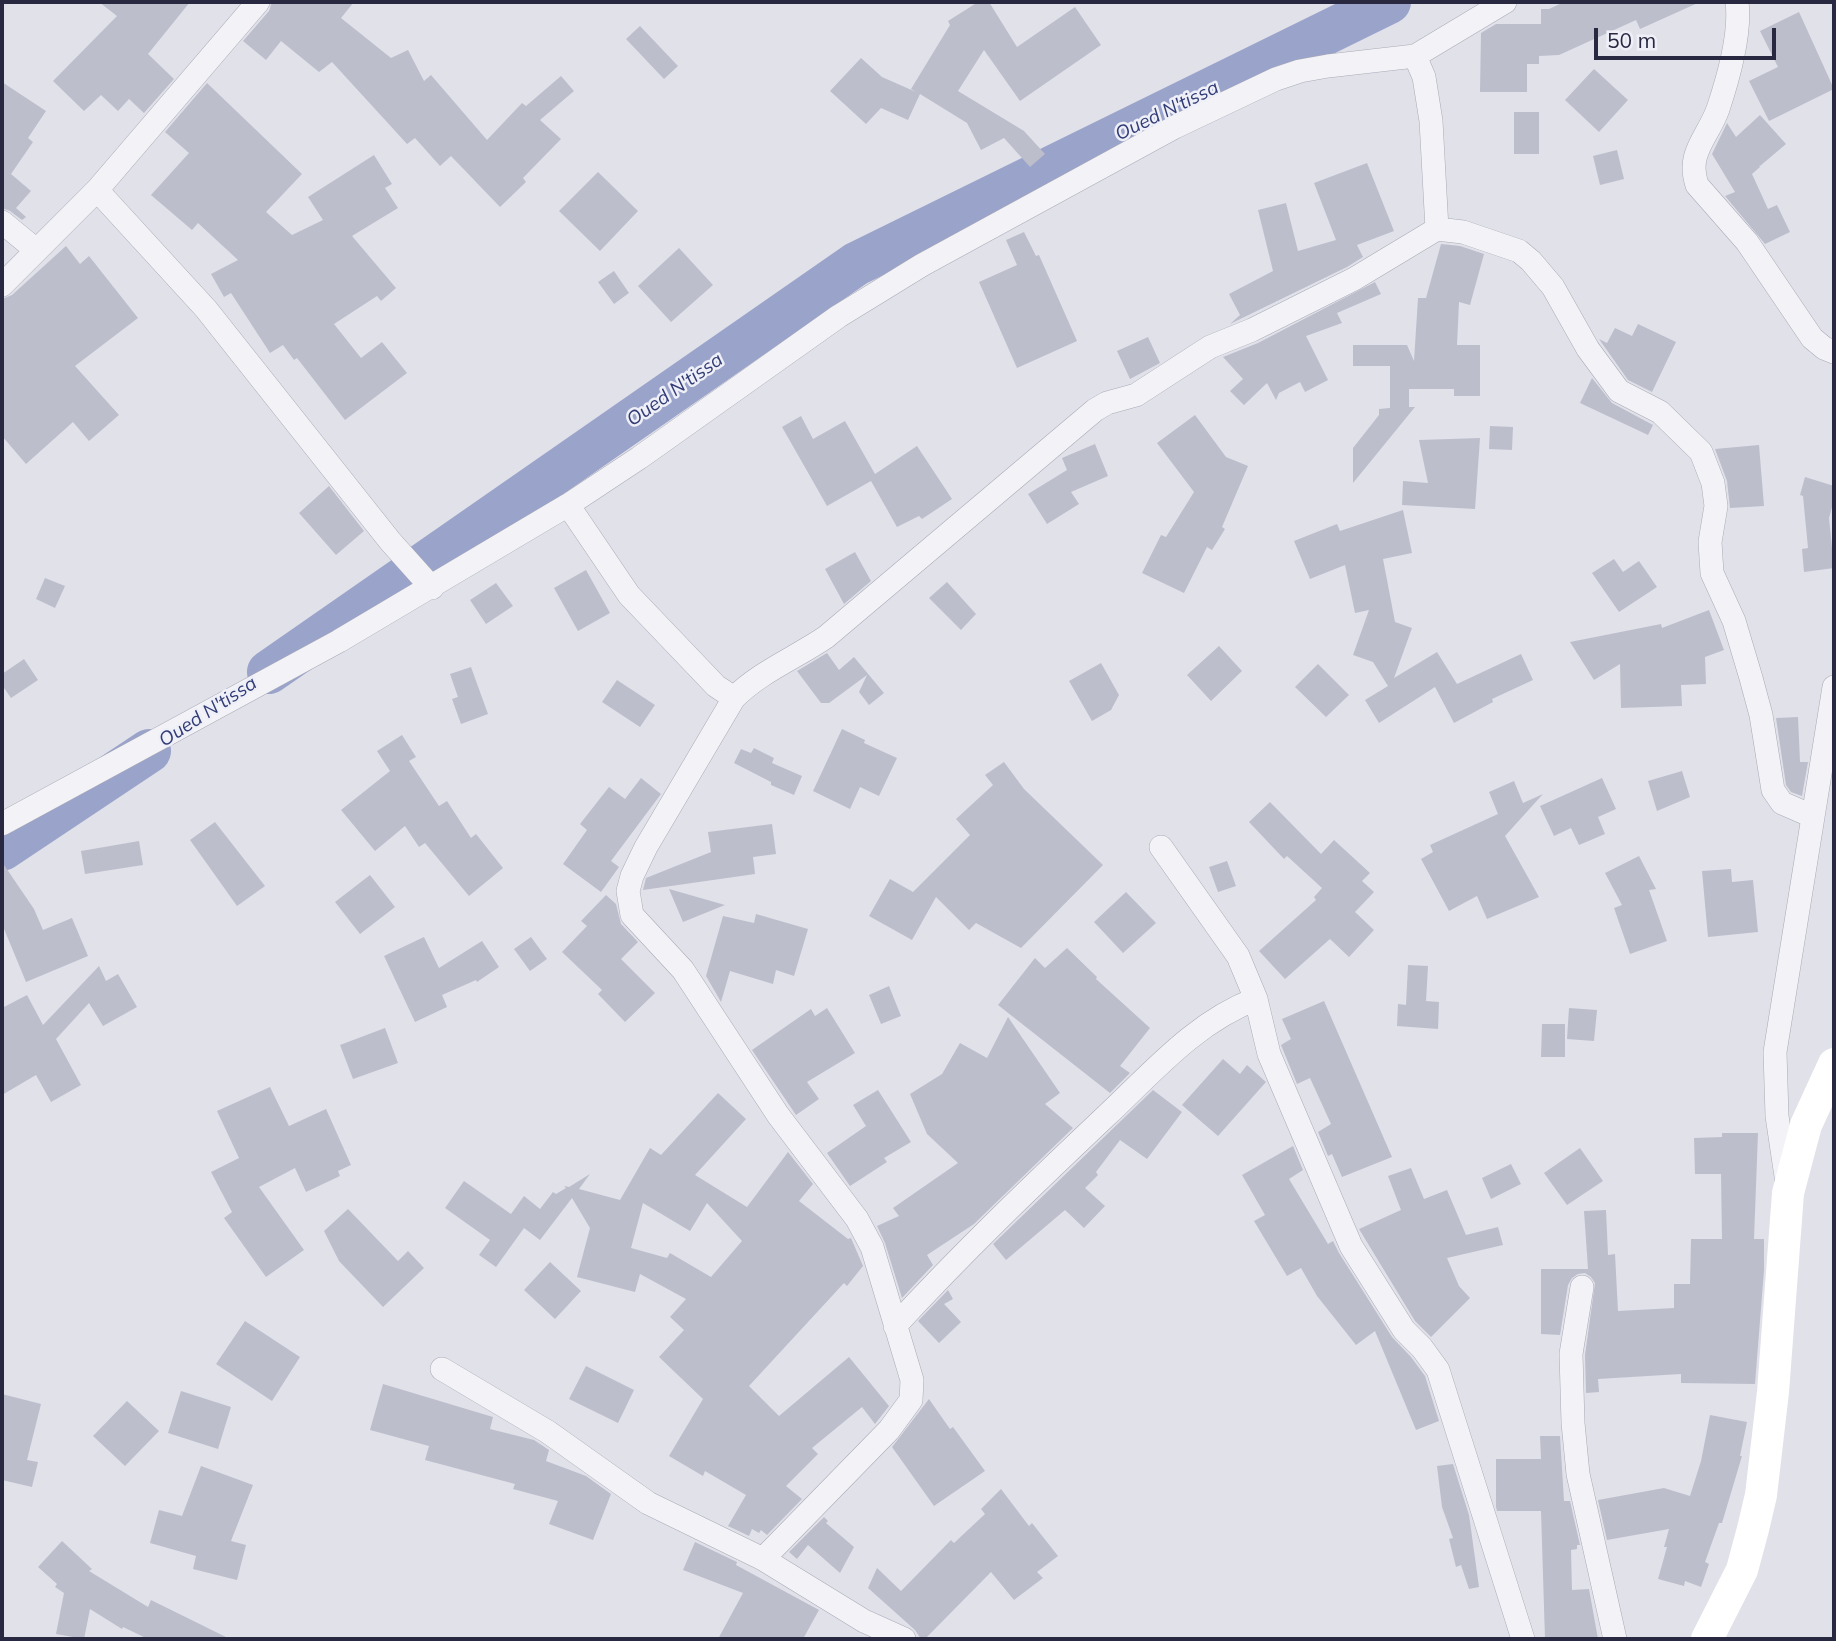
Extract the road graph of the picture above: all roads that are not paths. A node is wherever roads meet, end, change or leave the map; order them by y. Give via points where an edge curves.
1 (258, 2) edge
2 (1505, 2) edge
3 (1737, 2) edge
4 (1416, 56) junction
5 (97, 190) junction
6 (2, 222) edge
7 (1437, 229) junction
8 (36, 250) junction
9 (2, 285) edge
10 (1834, 352) edge
11 (568, 505) junction
12 (432, 588) junction
13 (1834, 687) edge
14 (734, 698) junction
15 (1812, 816) junction
16 (2, 824) edge
17 (1161, 847) dead end
18 (1256, 999) junction
19 (1830, 1078) edge
20 (1788, 1193) junction
21 (1582, 1287) dead end
22 (895, 1326) junction
23 (442, 1369) dead end
24 (763, 1559) junction
25 (860, 1630) edge
26 (1717, 1633) edge
27 (904, 1639) edge
28 (1523, 1639) edge
29 (1615, 1639) edge

1 - 5 street
2 - 4 street
3 - 10 street via 1733,50 1718,107 1695,158 1694,175 1697,185 1747,242 1802,326 1818,344
4 - 7 street via 1431,121
4 - 11 street via 1300,71 1175,127 922,265 839,316
5 - 8 street
5 - 12 street via 206,309
6 - 8 street
7 - 14 street via 1354,279 1210,347 1136,395 1095,410 836,629 752,681
7 - 15 street via 1463,232 1519,250 1553,287 1619,391 1660,412 1702,452 1716,506 1710,542 1712,573 1734,621 1751,678 1773,790 1782,803
8 - 9 street
11 - 12 street
11 - 14 street via 629,595
12 - 16 street
13 - 15 street
14 - 22 street via 632,876 628,891 632,915 683,970 778,1115 857,1219 872,1247
15 - 20 street via 1775,1052 1777,1116
17 - 18 street via 1238,956
18 - 22 street via 1216,1018 1168,1057 1024,1192
18 - 28 street via 1269,1054 1351,1246 1404,1329 1438,1370
19 - 20 main road via 1806,1125
20 - 26 main road via 1761,1494 1742,1570
21 - 29 street via 1571,1354 1573,1423 1578,1474
22 - 24 street via 912,1380 911,1400 889,1430
23 - 24 street via 548,1432 648,1503
24 - 25 street
25 - 27 street

